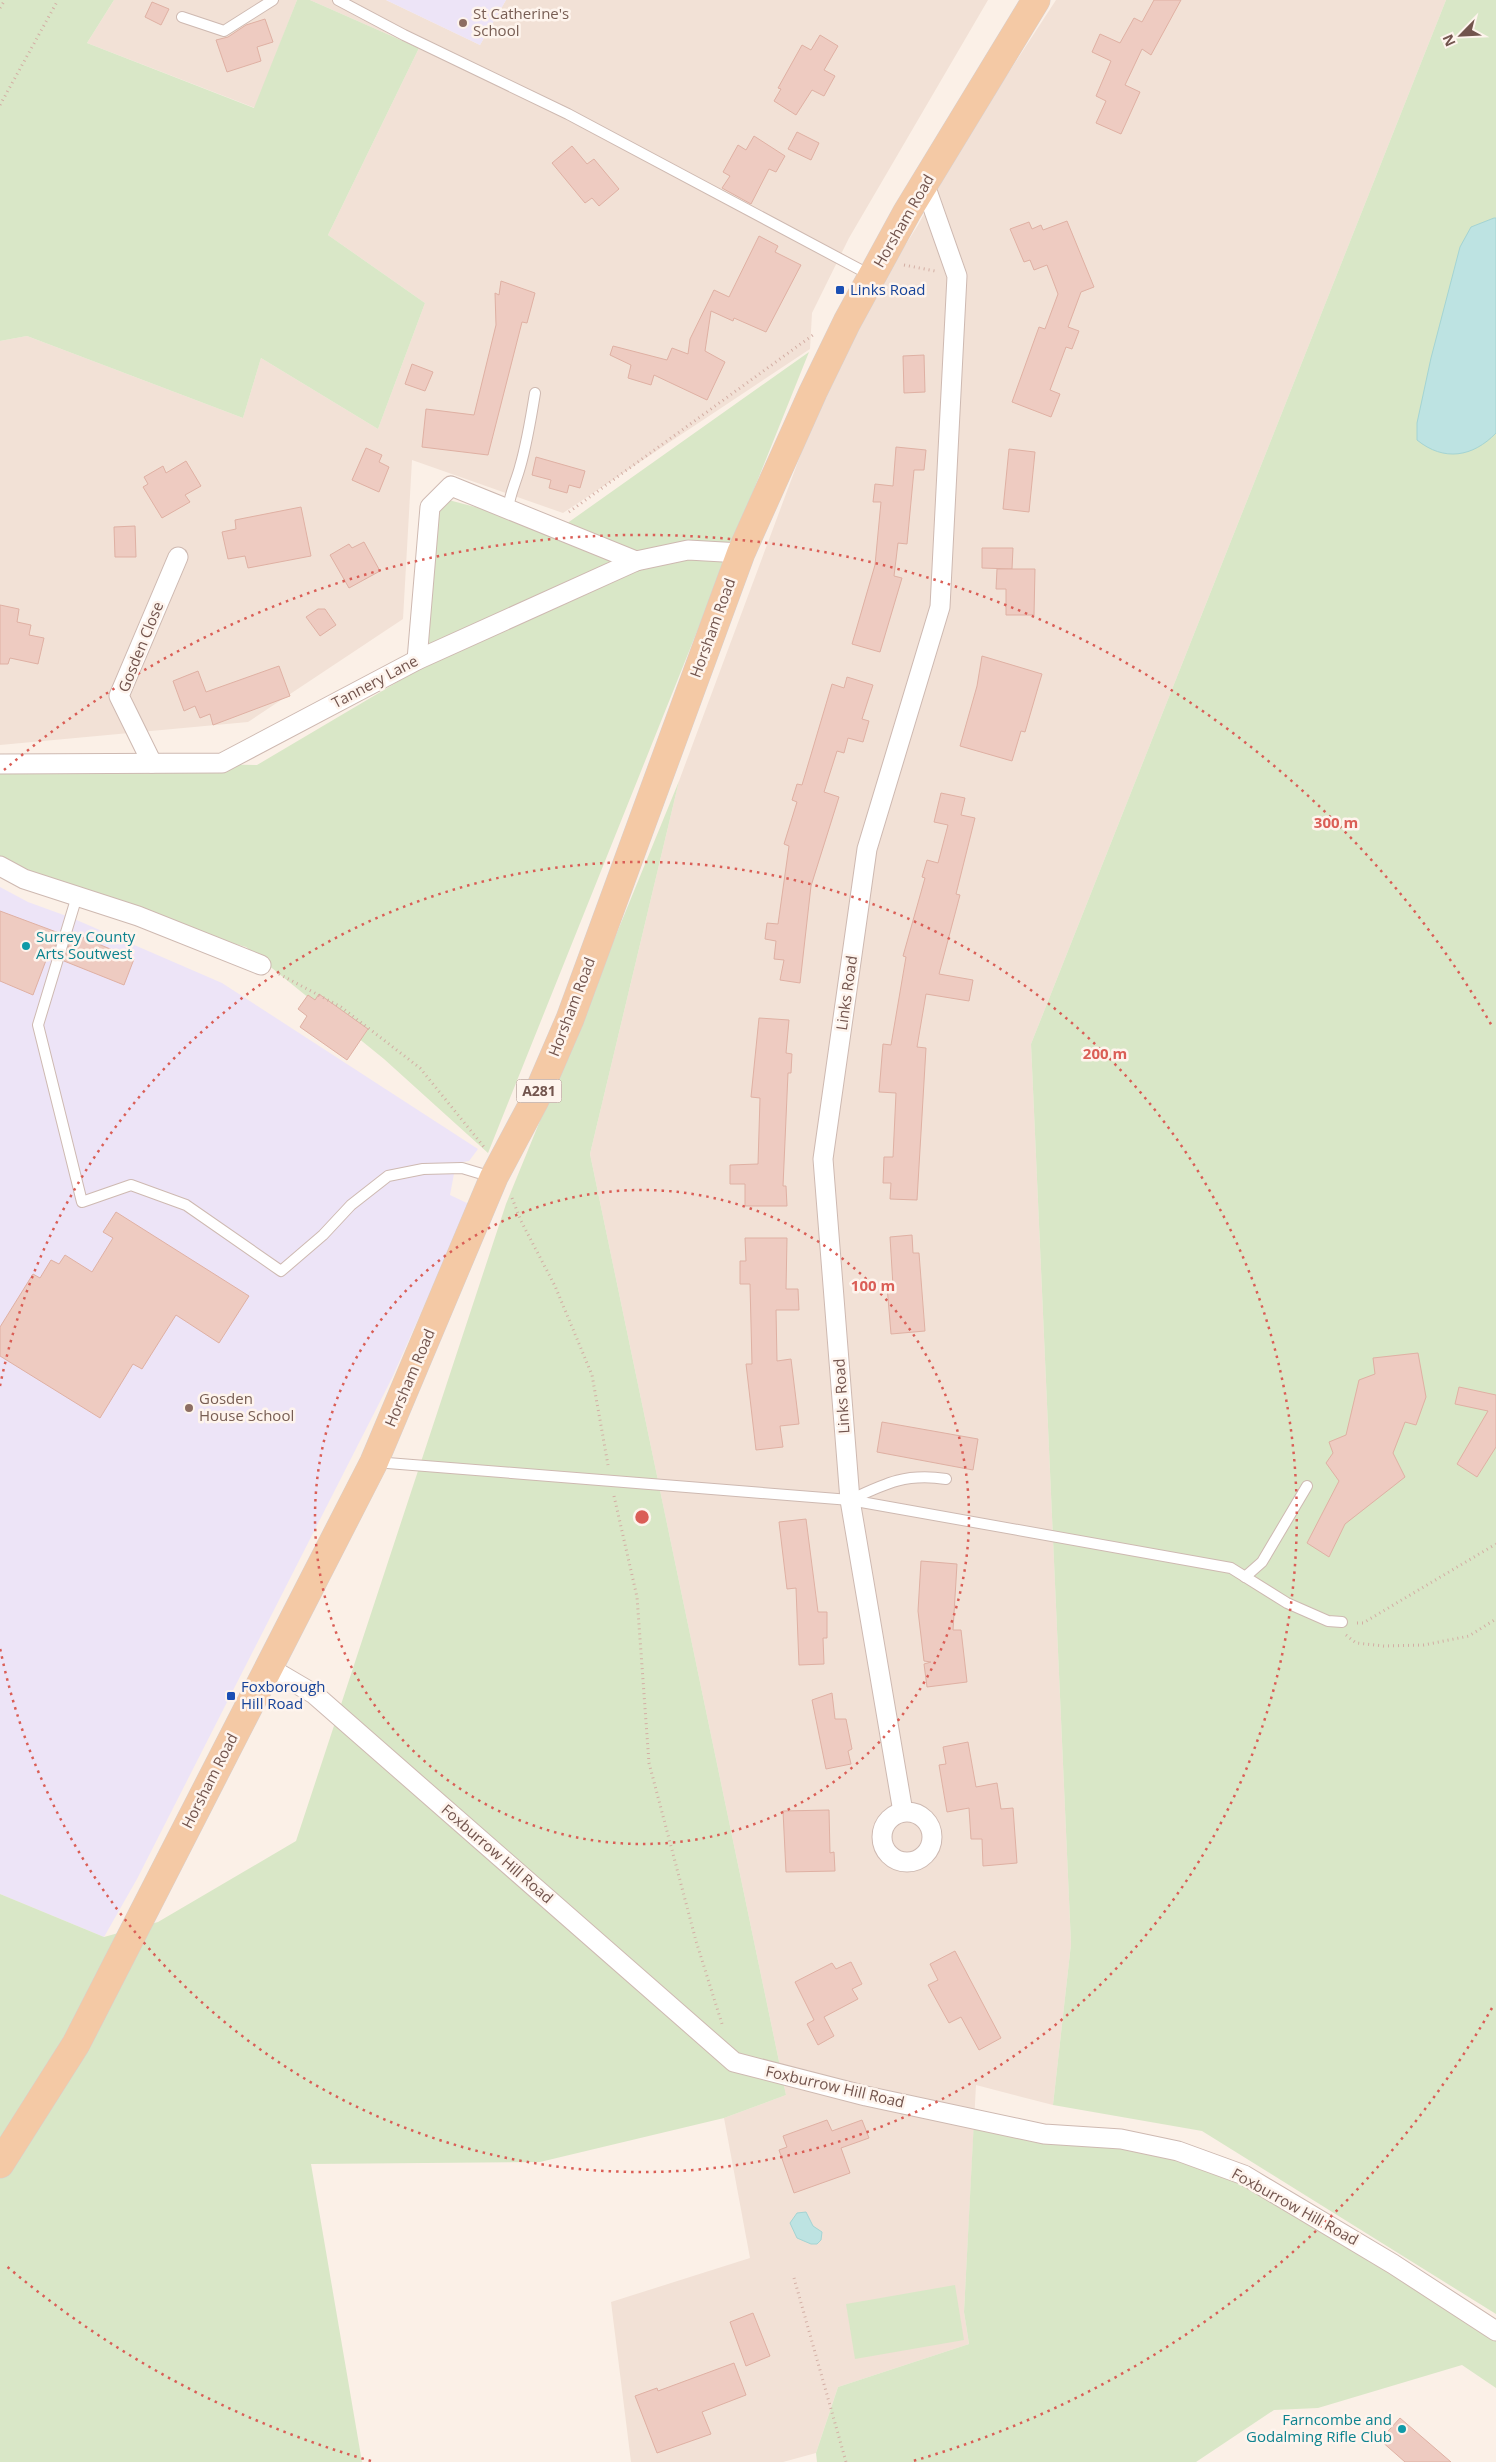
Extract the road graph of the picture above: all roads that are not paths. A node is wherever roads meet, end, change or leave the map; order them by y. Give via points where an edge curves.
1 (273, 0) edge
2 (338, 0) edge
3 (1036, 0) edge
4 (182, 17) dead end
5 (925, 185) junction
6 (872, 276) junction
7 (535, 393) dead end
8 (508, 509) junction
9 (741, 553) junction
10 (178, 557) dead end
11 (636, 561) junction
12 (416, 660) junction
13 (0, 764) edge
14 (152, 764) junction
15 (0, 866) edge
16 (78, 896) junction
17 (260, 965) road end
18 (497, 1172) junction
19 (374, 1462) junction
20 (946, 1479) dead end
21 (1307, 1486) dead end
22 (850, 1500) junction
23 (1245, 1577) junction
24 (1342, 1622) road end
25 (268, 1667) junction
26 (903, 1812) dead end
27 (0, 2164) edge
28 (1496, 2330) edge

1 - 4 lane via 224,31
2 - 6 lane via 568,114
3 - 5 main road, Horsham Road / A281
5 - 6 main road, Horsham Road / A281
5 - 22 street, Links Road via 957,276 940,607 867,849 823,1159
6 - 9 main road, Horsham Road / A281 via 813,392
7 - 8 lane via 526,445 510,492
8 - 11 street
8 - 12 street via 452,486 430,507
9 - 11 street, Tannery Lane via 688,550
9 - 18 main road, Horsham Road / A281 via 570,1019 535,1100
10 - 14 street, Gosden Close via 119,696
11 - 12 street, Tannery Lane
12 - 14 street, Tannery Lane via 222,764
13 - 14 street, Tannery Lane
15 - 16 street via 24,880
16 - 17 street via 138,916
16 - 18 lane via 38,1024 82,1202 131,1185 186,1205 281,1271 323,1235 351,1205 388,1176 462,1168
18 - 19 main road, Horsham Road / A281
19 - 22 lane
19 - 25 main road, Horsham Road / A281
20 - 22 lane via 906,1477
21 - 23 lane via 1262,1562
22 - 23 lane via 1232,1568
22 - 26 street, Links Road
23 - 24 lane via 1287,1603 1328,1621
25 - 27 main road, Horsham Road / A281 via 76,2044
25 - 28 street, Foxburrow Hill Road via 314,1694 734,2062 866,2096 1044,2134 1121,2139 1178,2151 1244,2175

